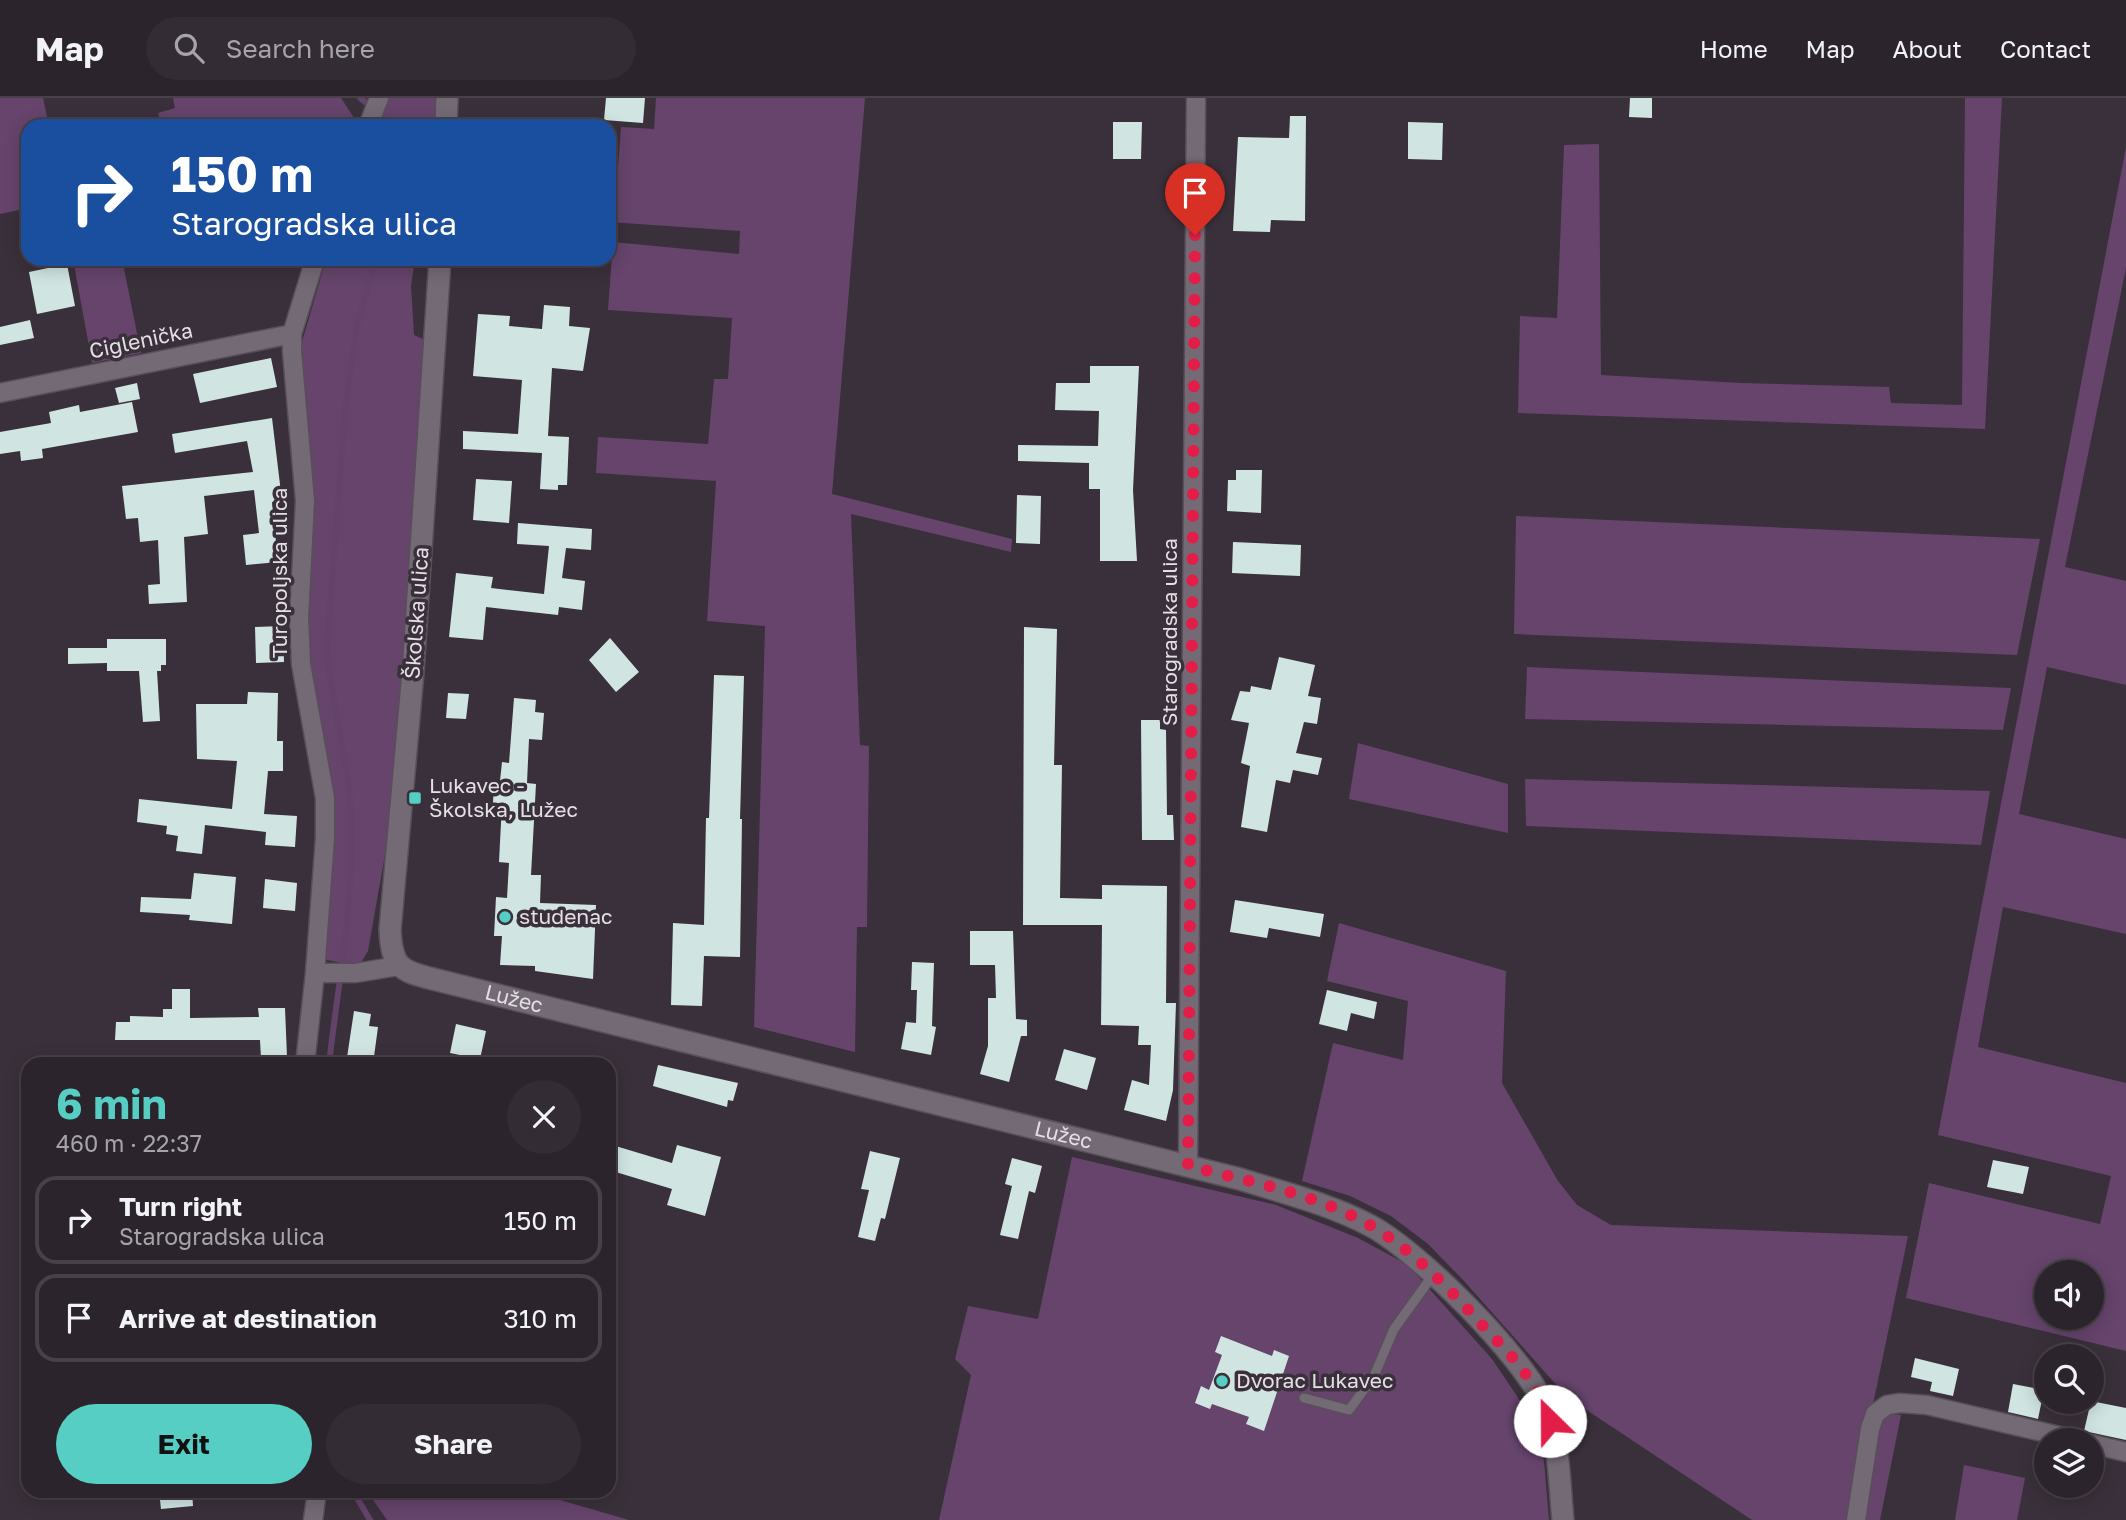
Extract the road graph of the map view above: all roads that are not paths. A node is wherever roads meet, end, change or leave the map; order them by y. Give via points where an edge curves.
1 (379, 98) edge
2 (447, 98) edge
3 (1196, 98) edge
4 (371, 119) edge
5 (446, 119) edge
6 (312, 266) edge
7 (440, 266) edge
8 (292, 334) junction
9 (0, 393) edge
10 (398, 966) junction
11 (322, 974) junction
12 (306, 1057) edge
13 (1188, 1166) junction
14 (1433, 1275) junction
15 (1304, 1398) dead end
16 (2034, 1430) edge
17 (2104, 1447) edge
18 (2126, 1452) edge
19 (316, 1498) edge
20 (313, 1520) edge
21 (1563, 1520) edge
22 (1856, 1520) edge

1 - 4 street
2 - 5 street
3 - 13 street, Starogradska ulica
6 - 8 street, Turopoljska ulica
7 - 10 street, Školska ulica via 414,659 390,930
8 - 9 street, Ciglenička
8 - 11 street, Turopoljska ulica via 305,500 301,664 325,798
10 - 11 street
10 - 13 street, Lužec via 422,976
11 - 12 street, Turopoljska ulica
13 - 14 street, Lužec via 1341,1212 1394,1241
14 - 15 lane via 1394,1329 1374,1376 1349,1410
14 - 21 street, Lužec via 1532,1381 1555,1437
16 - 22 street via 1927,1405 1887,1405 1875,1414 1870,1429
17 - 18 street
19 - 20 street

